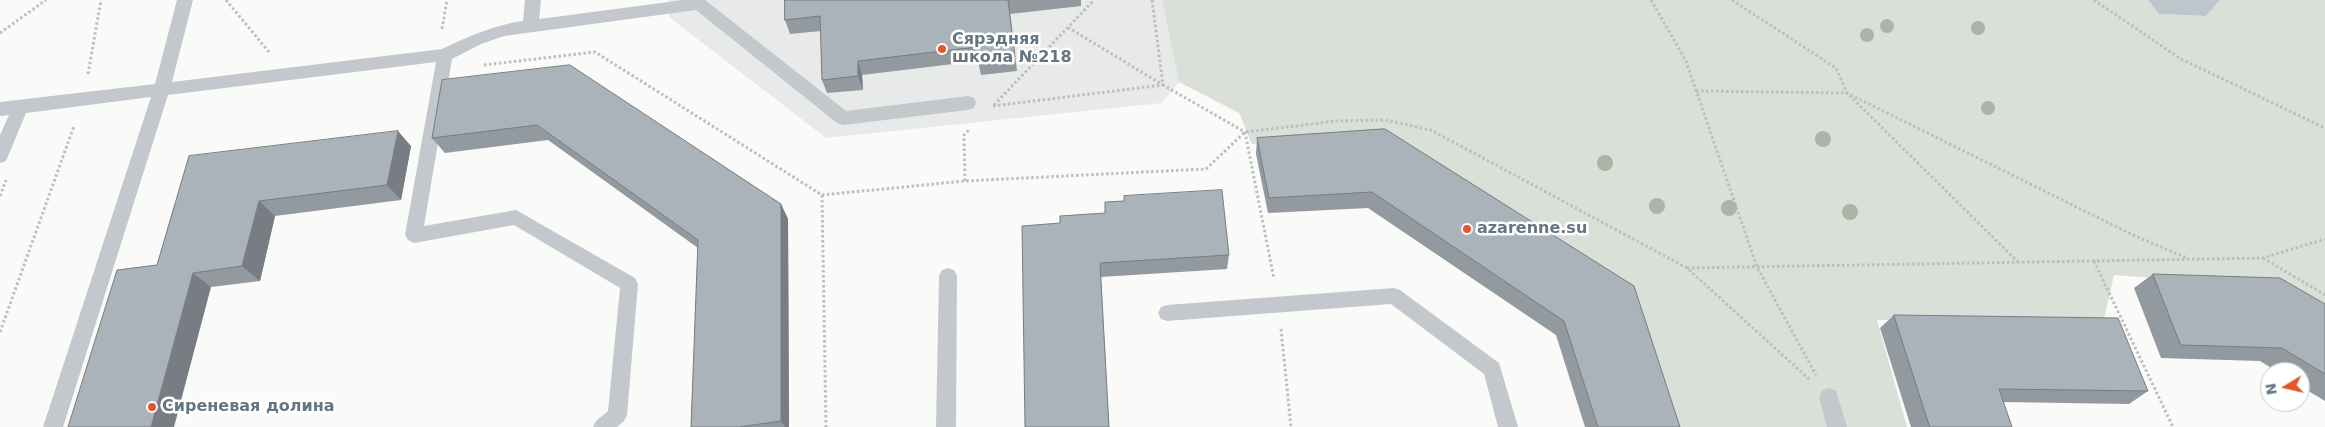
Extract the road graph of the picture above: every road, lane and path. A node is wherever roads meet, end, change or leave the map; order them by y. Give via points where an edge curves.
1 (46, 0) edge
2 (101, 0) edge
3 (185, 0) edge
4 (226, 0) edge
5 (533, 0) edge
6 (1094, 0) edge
7 (1152, 0) edge
8 (1651, 0) edge
9 (1732, 0) edge
10 (2094, 0) edge
11 (699, 2) edge
12 (531, 25) junction
13 (1069, 28) junction
14 (0, 33) edge
15 (595, 52) dead end
16 (445, 55) junction
17 (288, 74) junction
18 (1163, 85) junction
19 (162, 89) junction
20 (1696, 91) junction
21 (1847, 93) junction
22 (84, 100) junction
23 (968, 103) dead end
24 (993, 106) junction
25 (20, 107) junction
26 (0, 109) edge
27 (988, 112) dead end
28 (976, 124) dead end
29 (2325, 128) edge
30 (1245, 132) junction
31 (0, 156) edge
32 (965, 180) junction
33 (822, 195) junction
34 (2325, 239) edge
35 (2263, 258) junction
36 (2190, 259) junction
37 (2094, 261) junction
38 (2018, 262) junction
39 (1757, 267) junction
40 (1687, 268) junction
41 (948, 276) dead end
42 (2325, 295) edge
43 (1167, 314) dead end
44 (0, 332) edge
45 (1829, 397) junction
46 (53, 427) edge
47 (602, 427) edge
48 (826, 427) edge
49 (946, 427) edge
50 (1508, 427) edge
51 (1837, 427) edge
52 (2173, 427) edge

1 - 14 path
2 - 22 path
3 - 19 lane
4 - 17 path
5 - 12 lane
6 - 13 path
7 - 18 path
8 - 20 path via 1686,61
9 - 21 path via 1836,68
10 - 29 path via 2181,59
11 - 12 lane
11 - 23 lane via 843,118
12 - 16 lane via 503,30
13 - 18 path
13 - 24 path
15 - 33 path
16 - 17 lane
16 - 47 lane via 414,234 516,217 629,284 617,415
17 - 19 lane
18 - 24 path
18 - 30 path
19 - 22 lane
19 - 46 lane
20 - 21 path
20 - 39 path
21 - 36 path via 2133,235
21 - 38 path
22 - 25 lane
22 - 44 path
24 - 27 path
25 - 26 lane
25 - 31 lane
28 - 32 path via 964,135
30 - 32 path via 1206,169
30 - 40 path via 1337,121 1385,120 1431,130
32 - 33 path
33 - 48 path
34 - 35 path
35 - 36 path
35 - 42 path
36 - 37 path
37 - 38 path
37 - 52 path
38 - 39 path
39 - 40 path
39 - 45 path
40 - 45 path
41 - 49 lane
43 - 50 lane via 1394,296 1492,369
45 - 51 lane

